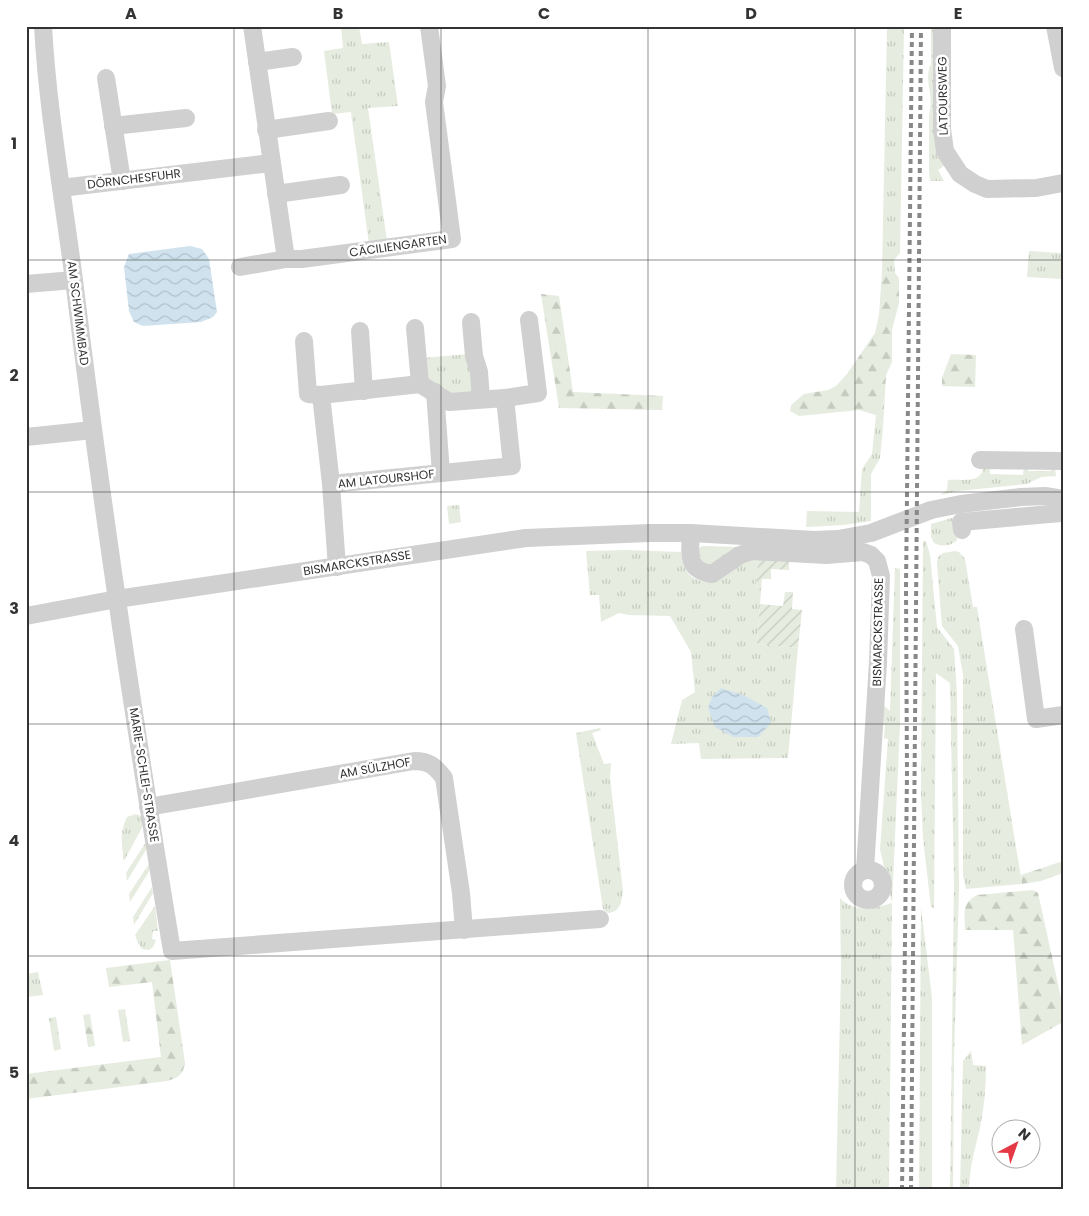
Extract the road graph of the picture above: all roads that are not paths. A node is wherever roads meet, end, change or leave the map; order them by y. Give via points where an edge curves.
1 (43, 26) edge
2 (252, 26) edge
3 (429, 26) edge
4 (942, 26) edge
5 (1054, 26) edge
6 (294, 57) dead end
7 (257, 62) junction
8 (1063, 68) edge
9 (106, 78) dead end
10 (186, 118) dead end
11 (329, 121) dead end
12 (113, 126) junction
13 (266, 130) junction
14 (271, 163) junction
15 (122, 181) junction
16 (1063, 183) edge
17 (341, 186) dead end
18 (61, 188) junction
19 (276, 194) junction
20 (286, 259) junction
21 (240, 267) dead end
22 (74, 280) junction
23 (26, 284) edge
24 (529, 320) dead end
25 (471, 322) dead end
26 (415, 328) dead end
27 (360, 331) dead end
28 (304, 341) dead end
29 (428, 388) junction
30 (364, 391) junction
31 (321, 395) junction
32 (505, 398) junction
33 (481, 399) junction
34 (93, 430) junction
35 (26, 437) edge
36 (980, 460) dead end
37 (1063, 461) edge
38 (441, 473) junction
39 (331, 484) junction
40 (1063, 498) edge
41 (1063, 508) edge
42 (962, 530) dead end
43 (691, 534) junction
44 (337, 567) junction
45 (117, 599) junction
46 (26, 616) edge
47 (1024, 629) dead end
48 (1063, 715) edge
49 (148, 807) junction
50 (865, 870) dead end
51 (600, 919) dead end
52 (464, 930) junction

1 - 18 street, AM SCHWIMMBAD via 53,143
2 - 7 street
3 - 20 street, CÄCILIENGARTEN via 437,86 434,102 452,239
4 - 16 street, LATOURSWEG via 942,129 945,151 956,169 987,189 1036,188
5 - 8 street
6 - 7 street
7 - 13 street
9 - 12 street
10 - 12 street
11 - 13 street
12 - 15 street
13 - 14 street
14 - 15 street, DÖRNCHESFUHR
14 - 19 street
15 - 18 street, DÖRNCHESFUHR
17 - 19 street
18 - 22 street, AM SCHWIMMBAD
19 - 20 street
20 - 21 street
22 - 23 street
22 - 34 street, AM SCHWIMMBAD
24 - 32 street via 538,393
25 - 33 street
26 - 29 street, AM LATOURSHOF
27 - 30 street
28 - 31 street via 308,394
29 - 30 street
29 - 33 street via 449,402
29 - 38 street, AM LATOURSHOF
30 - 31 street
31 - 39 street, AM LATOURSHOF
32 - 33 street
32 - 38 street, AM LATOURSHOF via 512,466
34 - 35 street
34 - 45 street, AM SCHWIMMBAD
36 - 37 street
38 - 39 street, AM LATOURSHOF
39 - 44 street, AM LATOURSHOF
40 - 43 street, BISMARCKSTRASSE via 1021,497 961,504 931,510 871,533 838,539
41 - 42 street via 1060,513 961,522
43 - 44 street, BISMARCKSTRASSE via 535,537
43 - 50 street, BISMARCKSTRASSE via 693,565 701,572 712,574 740,555 752,551 826,555 863,552 876,561 881,576 878,662
44 - 45 street, BISMARCKSTRASSE
45 - 46 street, BISMARCKSTRASSE
45 - 49 street, MARIE-SCHLEI-STRASSE
47 - 48 street via 1036,719
49 - 52 street, MARIE-SCHLEI-STRASSE via 172,952
49 - 52 street, AM SÜLZHOF via 426,761 436,766 444,778
51 - 52 street

